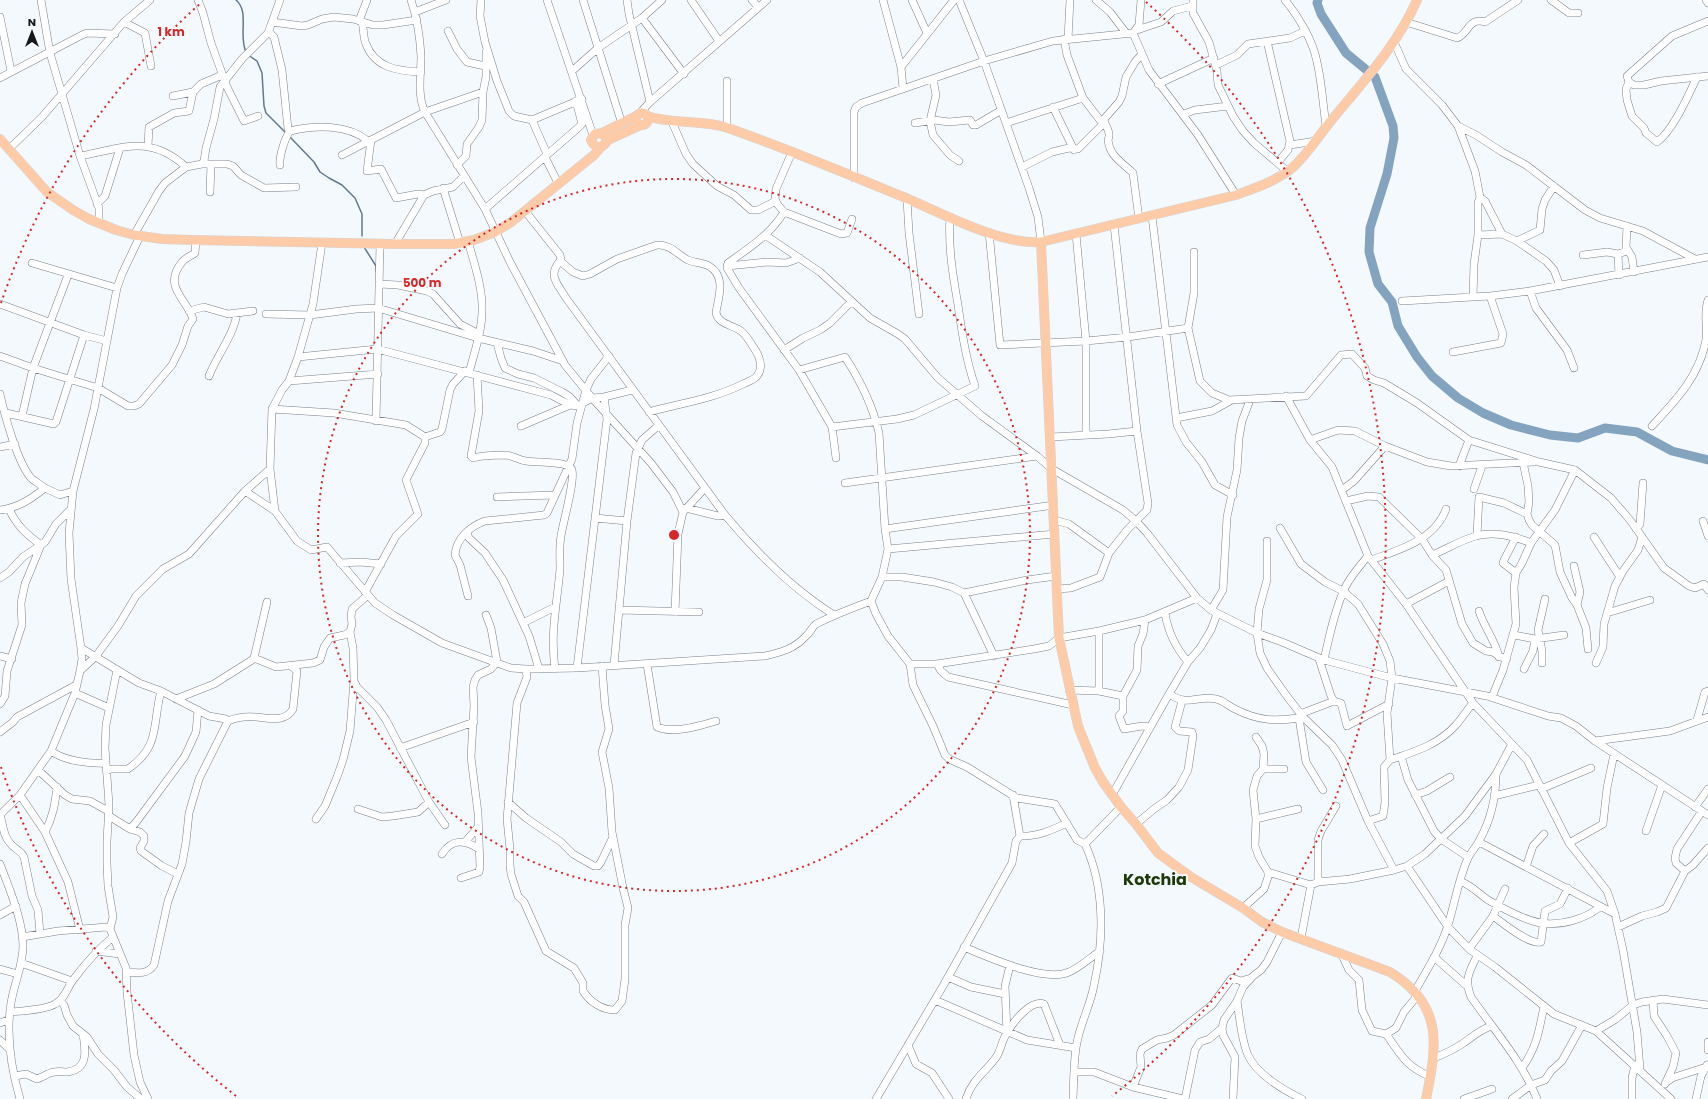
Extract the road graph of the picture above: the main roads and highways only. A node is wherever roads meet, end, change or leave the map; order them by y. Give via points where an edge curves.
1 (1416, 0) edge
2 (643, 115) junction
3 (669, 122) junction
4 (642, 125) junction
5 (599, 138) junction
6 (0, 139) edge
7 (1041, 242) junction
8 (1426, 1099) edge

1 - 7 main road via 1394,42 1305,155 1287,171 1265,185 1236,195
2 - 3 main road
2 - 4 main road via 636,121
2 - 5 main road
3 - 4 main road
3 - 7 main road via 727,127 989,232 1008,238
4 - 5 main road
5 - 6 main road via 584,162 510,223 495,232 464,242 395,244 196,240 137,235 99,223 73,210 47,192
7 - 8 main road via 1059,638 1078,726 1089,753 1112,795 1158,852 1191,877 1282,932 1390,972 1406,981 1417,993 1433,1028 1434,1058

